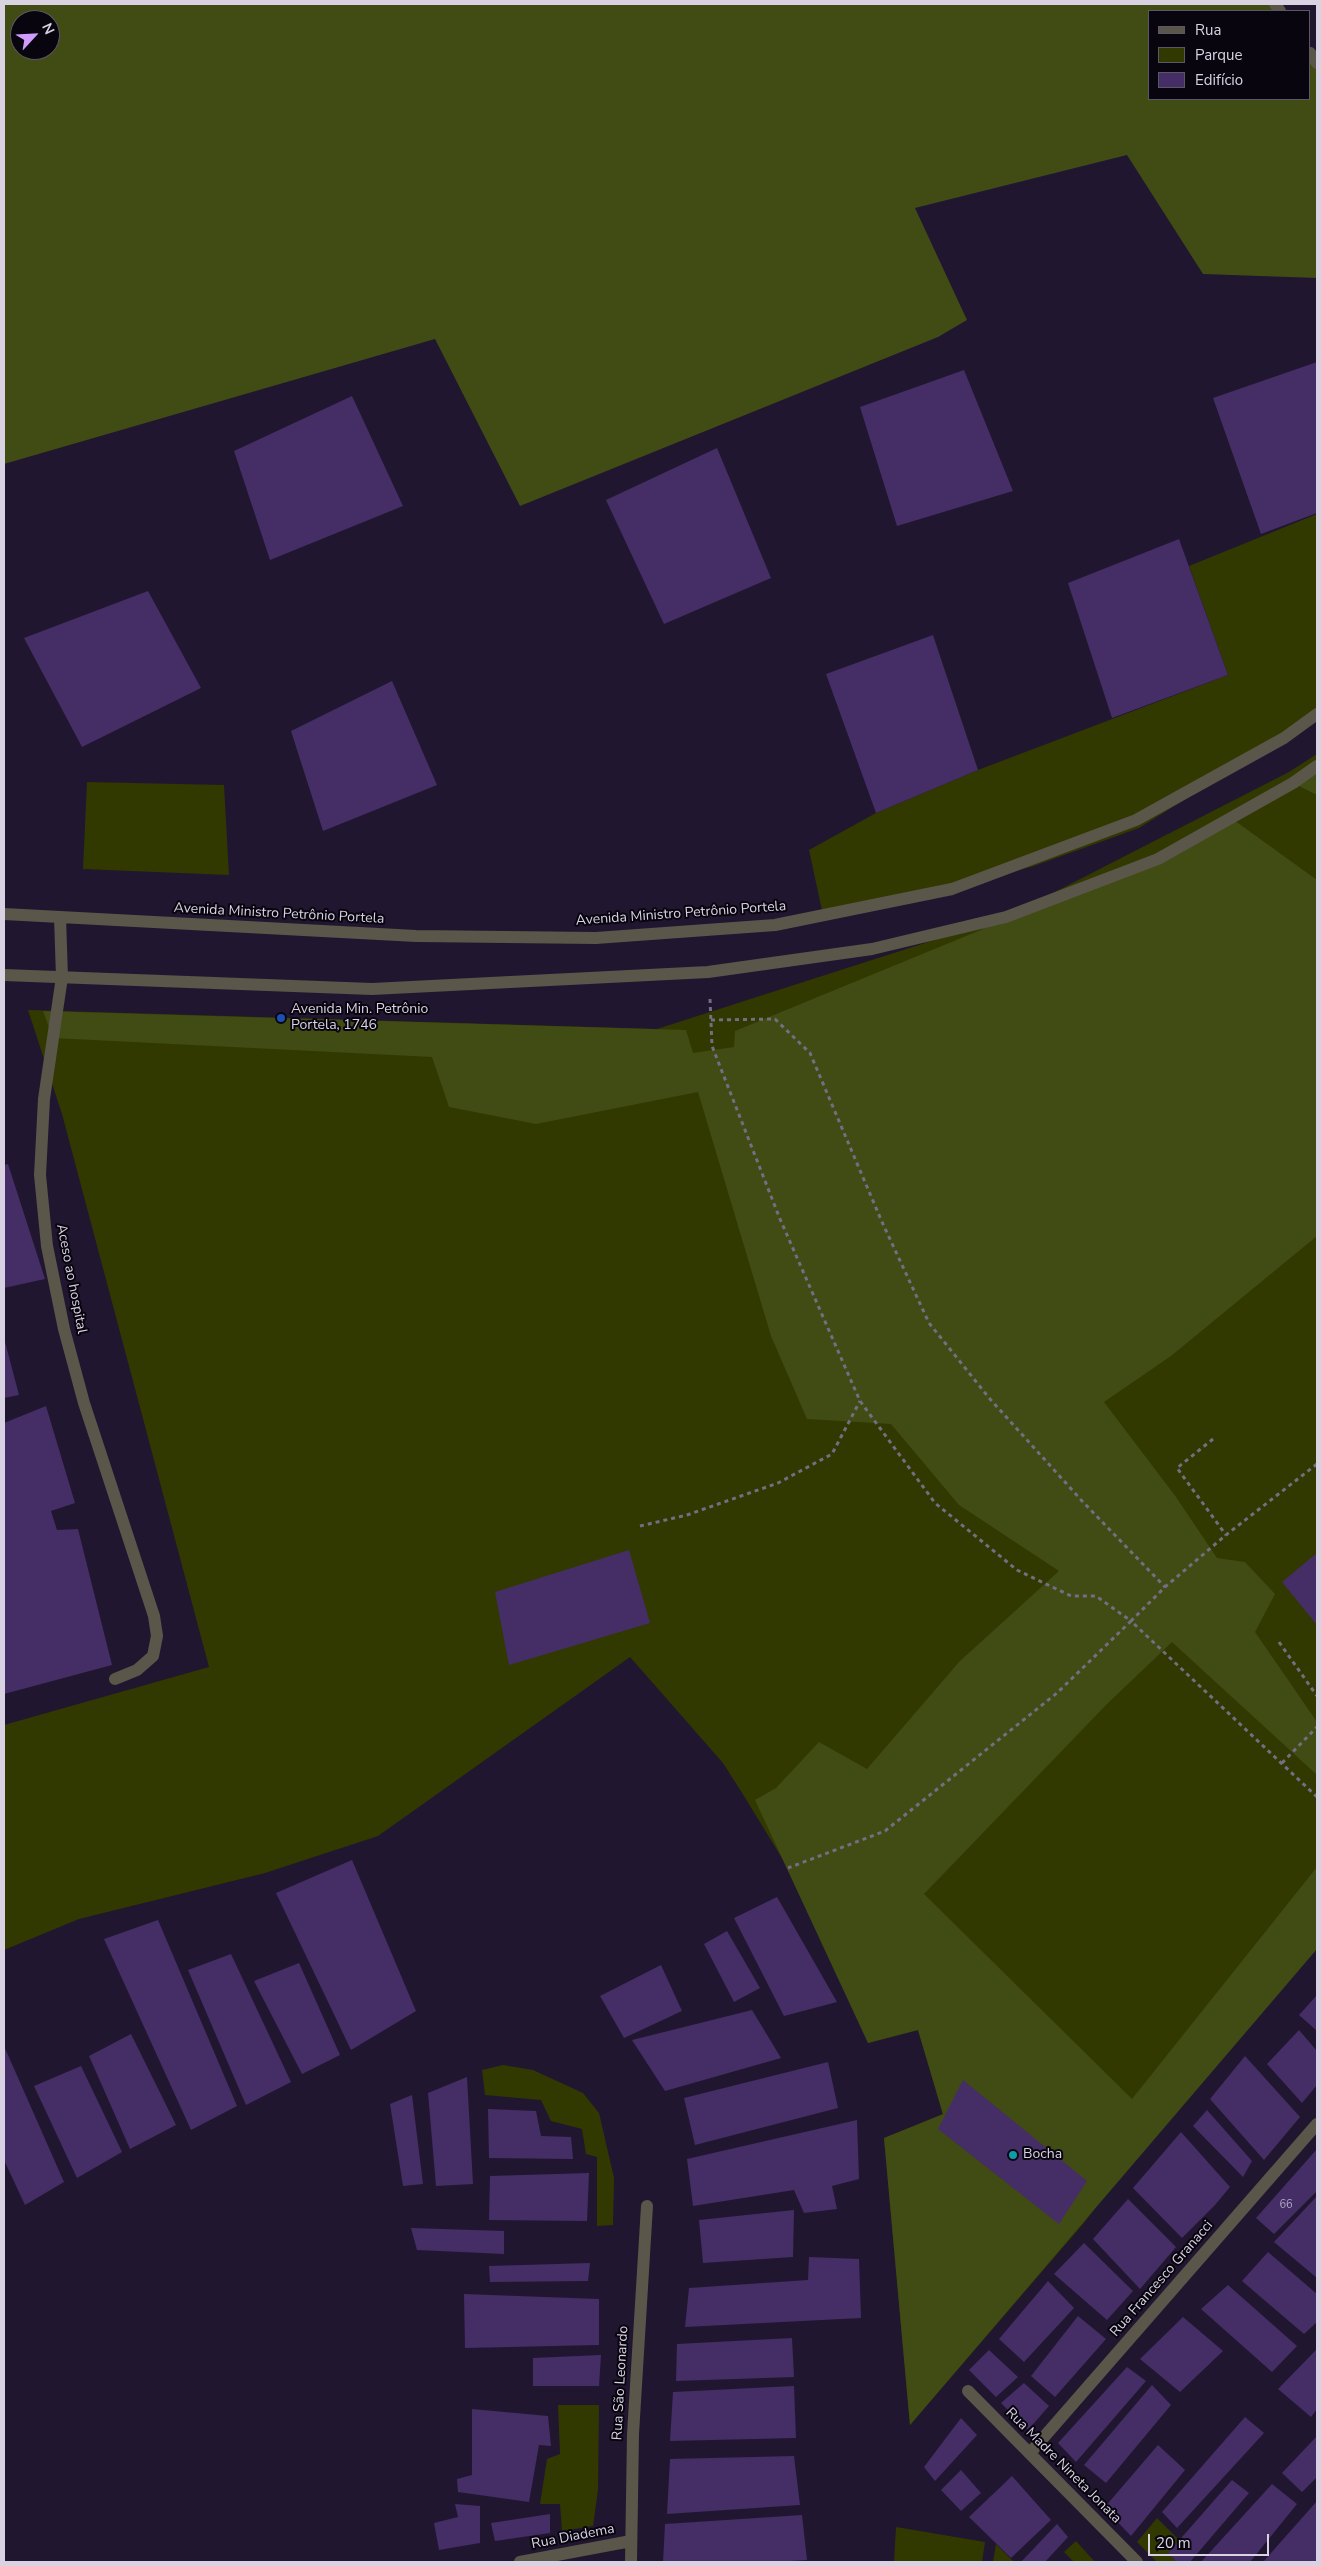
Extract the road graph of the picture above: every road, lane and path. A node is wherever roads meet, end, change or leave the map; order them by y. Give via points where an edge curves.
1 (1317, 714) edge
2 (1317, 766) edge
3 (4, 914) edge
4 (60, 917) junction
5 (708, 972) junction
6 (4, 975) edge
7 (62, 977) junction
8 (711, 1020) junction
9 (860, 1401) junction
10 (1213, 1438) dead end
11 (1317, 1464) edge
12 (640, 1526) dead end
13 (1226, 1535) junction
14 (1166, 1587) junction
15 (1131, 1621) junction
16 (1279, 1642) dead end
17 (115, 1679) dead end
18 (1317, 1696) edge
19 (1317, 1727) edge
20 (1282, 1763) junction
21 (1317, 1797) edge
22 (788, 1868) dead end
23 (1317, 2124) edge
24 (646, 2206) dead end
25 (968, 2391) dead end
26 (1030, 2453) junction
27 (631, 2541) junction
28 (520, 2562) edge
29 (631, 2562) edge
30 (1137, 2562) edge

1 - 4 street, Avenida Ministro Petrônio Portela via 1284,738 1136,820 952,889 775,925 596,938 460,937
2 - 5 street via 1158,860 1006,917 872,949
3 - 4 street, Avenida Ministro Petrônio Portela
4 - 7 street, Aceso ao hospital
5 - 7 street via 372,990
5 - 8 path
6 - 7 street
7 - 17 street, Aceso ao hospital via 44,1099 40,1175 47,1246 84,1403 154,1616 157,1636 153,1656 137,1670
8 - 9 path via 712,1046 780,1219
8 - 14 path via 775,1019 810,1053 929,1323 990,1399 1083,1502
9 - 12 path via 832,1454 778,1482 687,1515
9 - 15 path via 935,1503 1017,1570 1071,1596 1096,1596
10 - 13 path via 1177,1468
11 - 13 path
13 - 14 path
14 - 15 path
15 - 20 path
15 - 22 path via 1056,1693 885,1831
16 - 18 path
19 - 20 path
20 - 21 path
23 - 26 street, Rua Francesco Granacci
24 - 27 street, Rua São Leonardo
25 - 26 street, Rua Madre Nineta Jonata
26 - 30 street, Rua Madre Nineta Jonata
27 - 28 street, Rua Diadema
27 - 29 street, Rua São Leonardo

